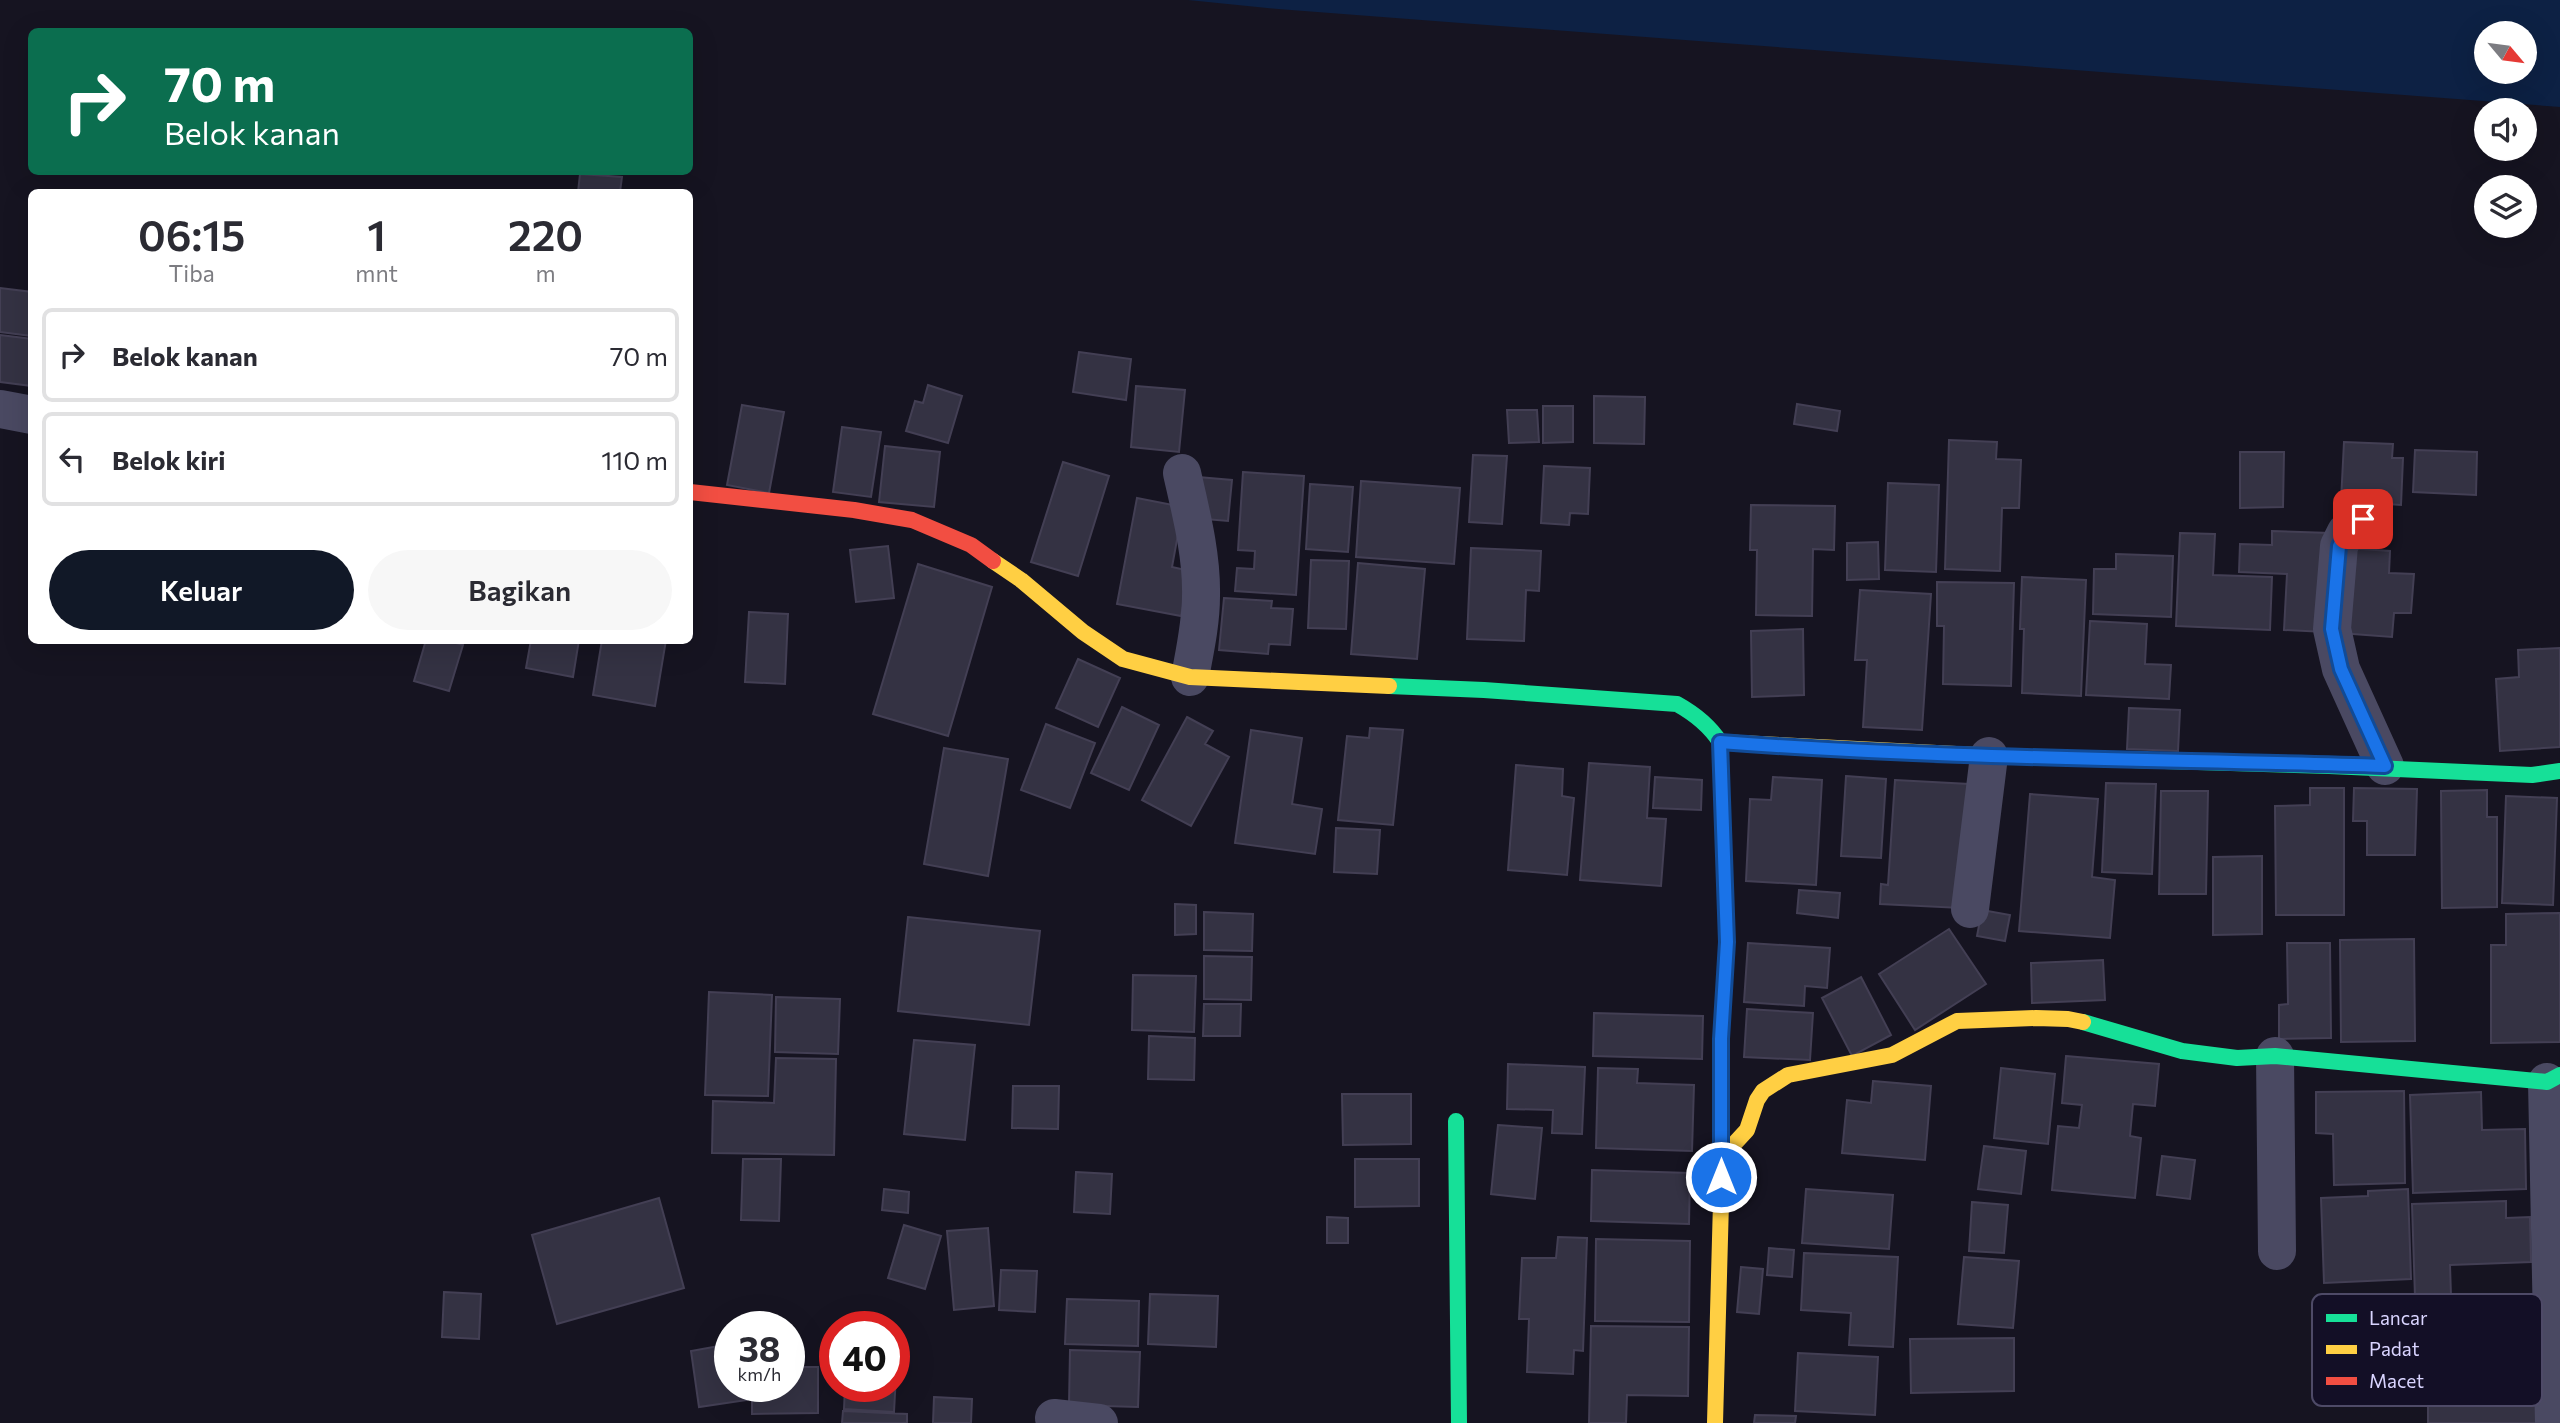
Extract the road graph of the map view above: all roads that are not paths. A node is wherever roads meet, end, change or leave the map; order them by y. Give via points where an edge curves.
1 (0, 409) edge
2 (28, 414) edge
3 (1182, 473) dead end
4 (693, 492) edge
5 (2363, 519) dead end
6 (1190, 677) junction
7 (1720, 742) junction
8 (1989, 756) junction
9 (2385, 766) junction
10 (2560, 771) edge
11 (1970, 909) dead end
12 (2274, 1056) junction
13 (2553, 1078) edge
14 (1456, 1121) dead end
15 (1720, 1151) junction
16 (2277, 1251) dead end
17 (2557, 1329) edge
18 (1054, 1418) dead end
19 (1099, 1423) edge
20 (1459, 1423) edge
21 (1715, 1423) edge
22 (2554, 1423) edge

1 - 2 street
3 - 6 street via 1201,594
4 - 6 street via 912,520 971,545 1123,659
5 - 9 street via 2339,546 2332,629 2341,669
6 - 7 street via 1677,704 1711,726
7 - 8 street
7 - 15 street via 1727,942
8 - 9 street
8 - 11 street
9 - 10 street via 2532,775
12 - 13 street
12 - 15 street via 2236,1058 2182,1051 2068,1019 1957,1021 1892,1055 1774,1081 1761,1093 1742,1136
12 - 16 street
13 - 17 street
14 - 20 street
15 - 21 street
17 - 22 street
18 - 19 street

